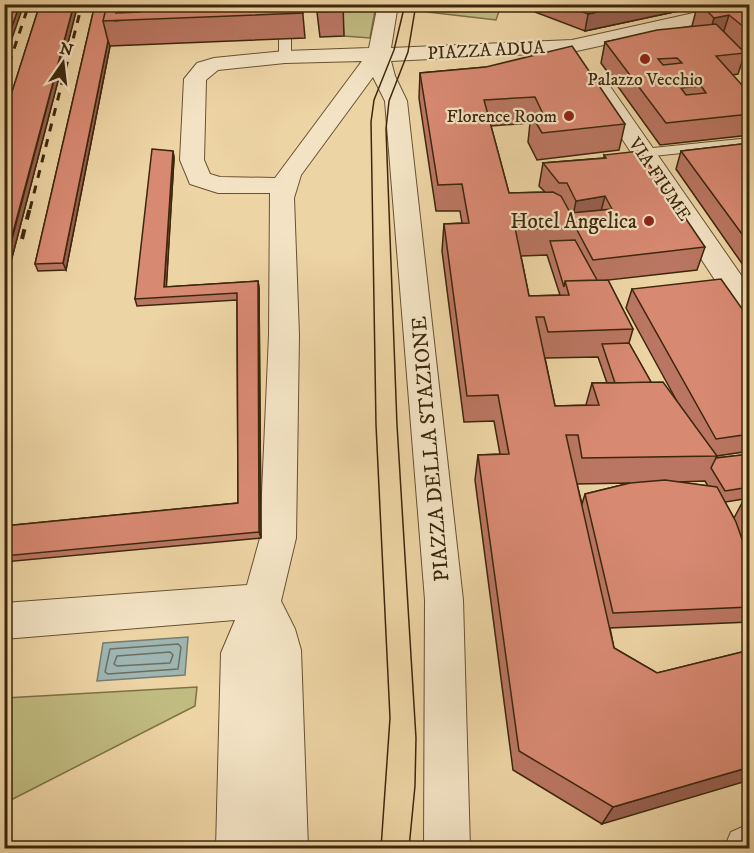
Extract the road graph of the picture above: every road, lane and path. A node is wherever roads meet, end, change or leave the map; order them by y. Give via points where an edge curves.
1 (388, 4) edge
2 (750, 7) edge
3 (572, 46) junction
4 (387, 50) junction
5 (750, 142) edge
6 (643, 153) junction
7 (284, 186) junction
8 (750, 311) edge
9 (262, 600) junction
10 (4, 621) edge
11 (240, 849) edge
12 (285, 849) edge
13 (447, 849) edge

1 - 4 street
2 - 3 street, PIAZZA ADUA
3 - 4 street, PIAZZA ADUA
3 - 6 street, VIA FIUME
4 - 7 street via 289,174
4 - 7 street via 285,48 226,61 197,74 192,160 199,179 231,186
4 - 13 street, PIAZZA DELLA STAZIONE via 384,76 395,96 398,115 444,600
5 - 6 lane
6 - 8 street, VIA FIUME
7 - 9 street via 278,538
9 - 10 street
9 - 11 street via 241,653
9 - 12 street via 280,650

